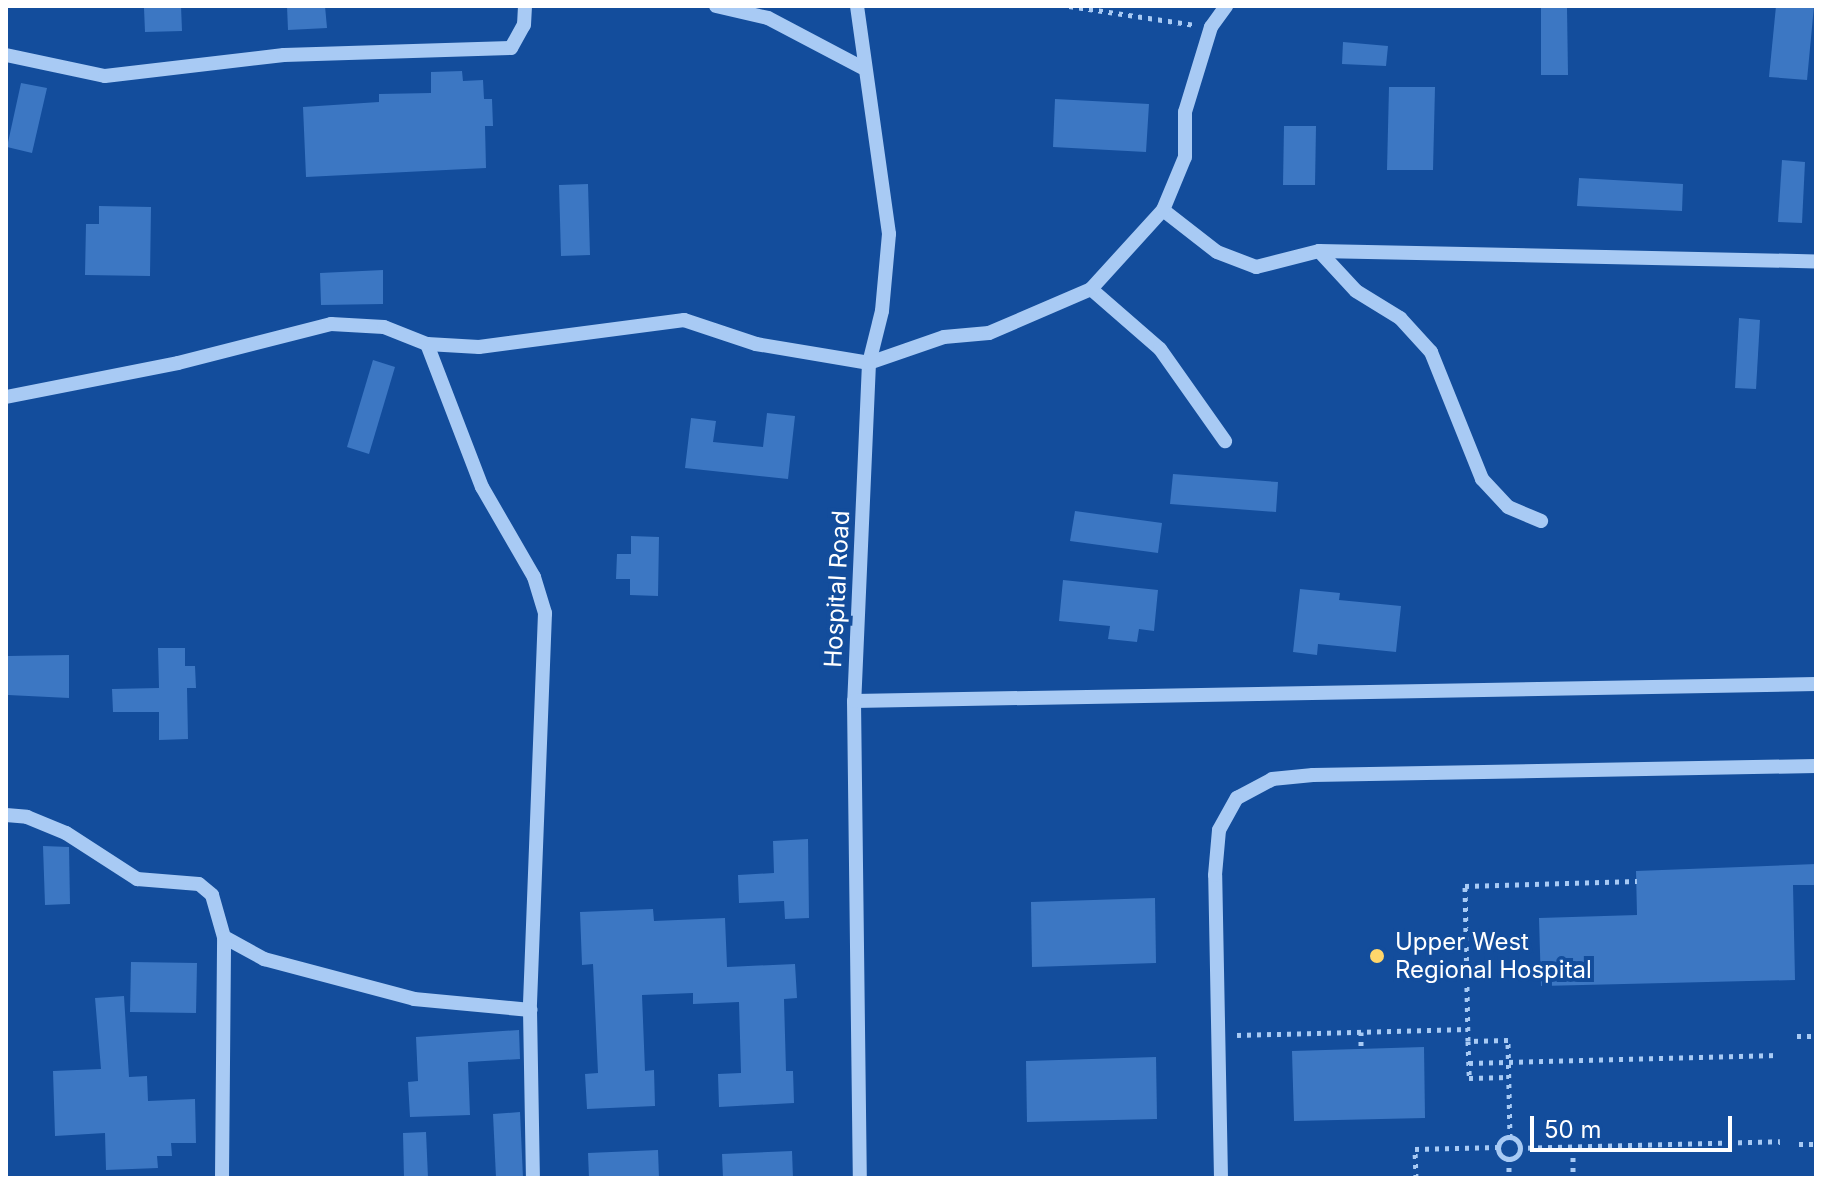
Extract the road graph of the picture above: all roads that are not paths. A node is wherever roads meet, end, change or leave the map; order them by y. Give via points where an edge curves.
1 (525, 6) edge
2 (716, 6) edge
3 (857, 6) edge
4 (1226, 6) edge
5 (6, 55) edge
6 (863, 68) junction
7 (1163, 210) junction
8 (1319, 251) junction
9 (1816, 261) edge
10 (1091, 289) junction
11 (427, 344) junction
12 (869, 363) junction
13 (6, 397) edge
14 (1225, 441) dead end
15 (1541, 521) dead end
16 (1816, 684) edge
17 (854, 701) junction
18 (1816, 766) edge
19 (6, 815) edge
20 (224, 937) junction
21 (530, 1010) junction
22 (222, 1178) edge
23 (533, 1178) edge
24 (860, 1178) edge
25 (1221, 1178) edge

1 - 5 street via 524,25 511,48 284,55 105,76
2 - 6 street via 768,18
3 - 6 street, Hospital Road
4 - 7 street via 1211,27 1185,112 1185,157
6 - 12 street, Hospital Road via 889,234 882,311
7 - 8 street via 1217,252 1256,267
7 - 10 street
8 - 9 street
8 - 15 street via 1356,291 1400,318 1431,352 1482,479 1508,507
10 - 12 street via 989,333 944,337
10 - 14 street via 1160,349
11 - 12 street via 479,347 684,320 756,344
11 - 13 street via 384,327 331,324 178,363
11 - 21 street via 482,487 534,577 545,613
12 - 17 street, Hospital Road
16 - 17 street
17 - 24 street, Hospital Road
18 - 25 street via 1272,779 1237,798 1219,830
19 - 20 street via 27,817 66,833 137,879 199,884 212,895
20 - 21 street via 264,959 414,999
20 - 22 street
21 - 23 street

